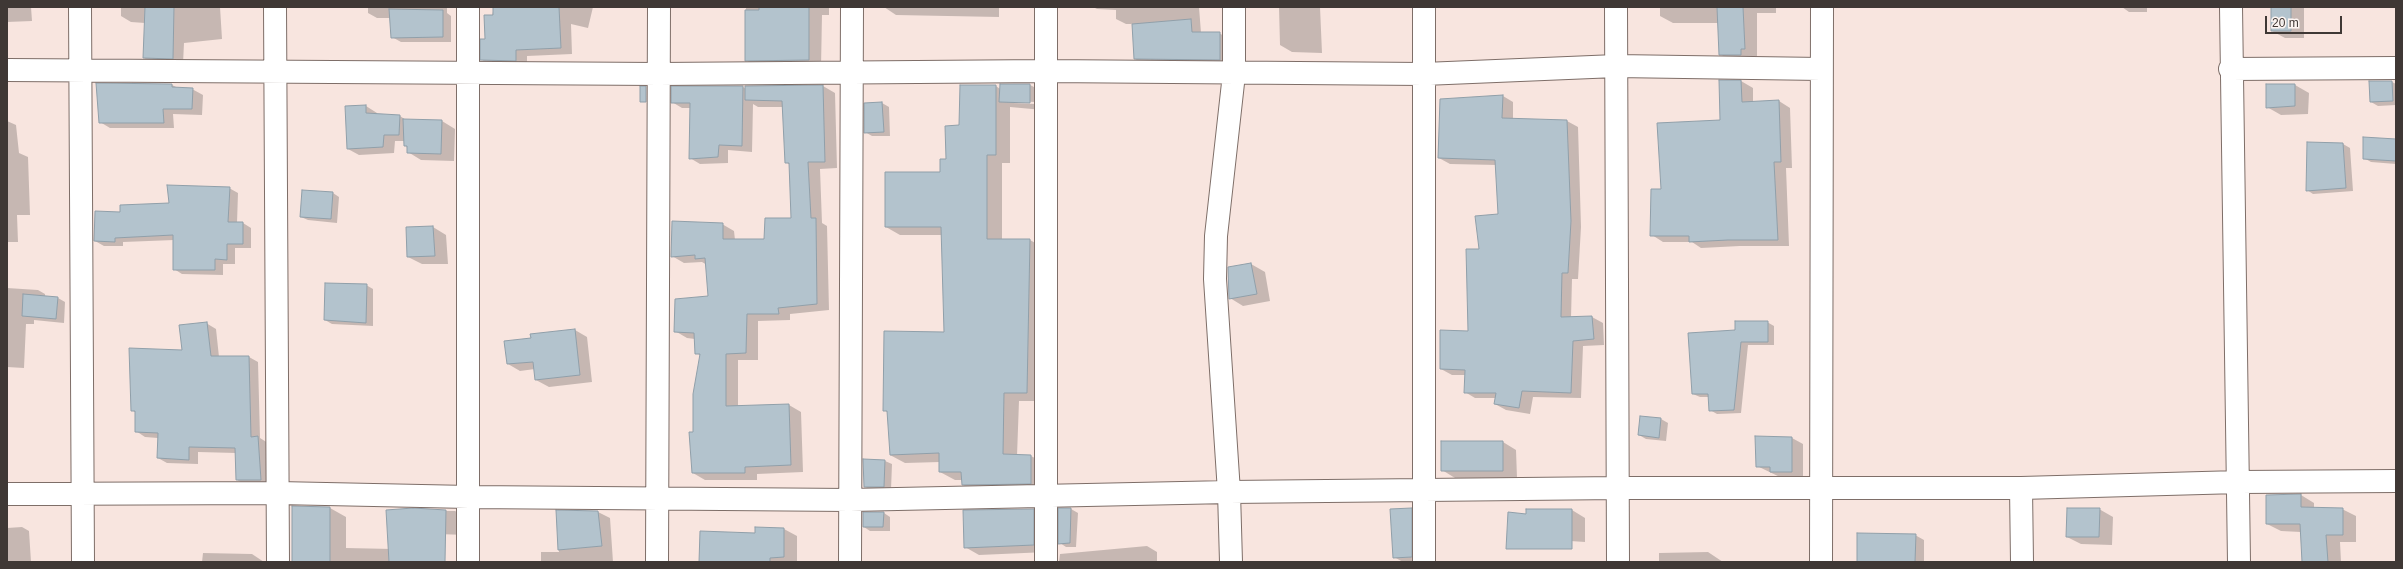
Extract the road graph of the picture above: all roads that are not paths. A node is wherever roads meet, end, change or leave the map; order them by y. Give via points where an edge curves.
1 (80, 7) edge
2 (275, 7) edge
3 (468, 7) edge
4 (660, 7) edge
5 (852, 7) edge
6 (1046, 7) edge
7 (1234, 7) edge
8 (1424, 7) edge
9 (1616, 7) edge
10 (1822, 7) edge
11 (2231, 7) edge
12 (1616, 66) junction
13 (2396, 68) edge
14 (80, 69) junction
15 (1822, 69) junction
16 (2230, 69) junction
17 (7, 70) edge
18 (1046, 71) junction
19 (851, 72) junction
20 (275, 73) junction
21 (468, 74) junction
22 (659, 74) junction
23 (1234, 74) junction
24 (1424, 74) junction
25 (2396, 481) edge
26 (2239, 482) junction
27 (1619, 488) junction
28 (1821, 488) junction
29 (2021, 488) junction
30 (1423, 491) junction
31 (1229, 492) junction
32 (82, 493) junction
33 (278, 493) junction
34 (7, 494) edge
35 (1047, 496) junction
36 (469, 498) junction
37 (656, 499) junction
38 (850, 500) junction
39 (83, 562) edge
40 (278, 562) edge
41 (468, 562) edge
42 (657, 562) edge
43 (850, 562) edge
44 (1046, 562) edge
45 (1231, 562) edge
46 (1424, 562) edge
47 (1618, 562) edge
48 (1821, 562) edge
49 (2022, 562) edge
50 (2239, 562) edge

1 - 14 street
2 - 20 street
3 - 21 street
4 - 22 street
5 - 19 street
6 - 18 street
7 - 23 street
8 - 24 street
9 - 12 street
10 - 15 street
11 - 16 street
12 - 15 street
12 - 24 street
12 - 27 street
13 - 16 street
14 - 17 street
14 - 20 street
14 - 32 street
15 - 28 street
16 - 26 street
18 - 19 street
18 - 23 street
18 - 35 street
19 - 22 street
19 - 38 street
20 - 21 street
20 - 33 street
21 - 22 street
21 - 36 street
22 - 37 street
23 - 24 street
23 - 31 street via 1216,236 1216,278
24 - 30 street
25 - 26 street
26 - 29 street
26 - 50 street
27 - 28 street
27 - 30 street
27 - 47 street
28 - 29 street
28 - 48 street
29 - 49 street
30 - 31 street
30 - 46 street
31 - 35 street
31 - 45 street
32 - 33 street
32 - 34 street
32 - 39 street
33 - 36 street
33 - 40 street
35 - 38 street
35 - 44 street
36 - 37 street
36 - 41 street
37 - 38 street
37 - 42 street
38 - 43 street

